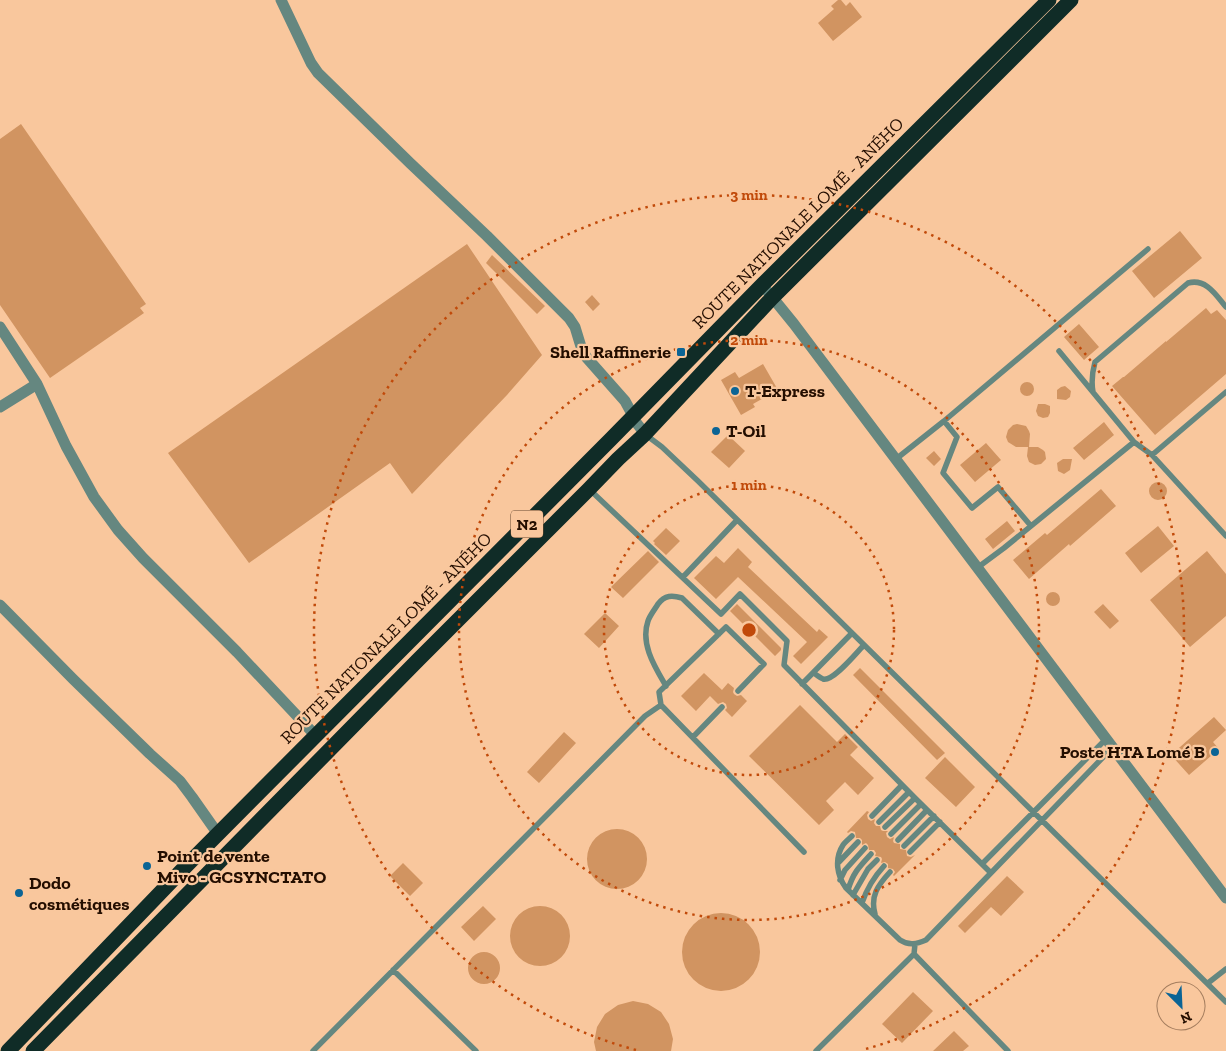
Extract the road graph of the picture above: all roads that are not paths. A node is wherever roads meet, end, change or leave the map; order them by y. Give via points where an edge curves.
1 (281, 0) edge
2 (1049, 0) edge
3 (1070, 0) edge
4 (1148, 249) dead end
5 (763, 284) junction
6 (772, 298) junction
7 (1226, 307) edge
8 (0, 327) edge
9 (1059, 351) dead end
10 (37, 384) junction
11 (1093, 392) junction
12 (1226, 392) edge
13 (0, 407) edge
14 (632, 417) junction
15 (944, 421) junction
16 (645, 434) junction
17 (1134, 442) junction
18 (1152, 455) junction
19 (895, 460) junction
20 (589, 489) junction
21 (738, 520) junction
22 (1031, 526) junction
23 (1226, 536) edge
24 (977, 568) junction
25 (683, 577) junction
26 (0, 605) edge
27 (852, 633) junction
28 (719, 634) junction
29 (864, 645) junction
30 (813, 672) junction
31 (802, 684) junction
32 (666, 686) junction
33 (738, 691) dead end
34 (661, 705) junction
35 (722, 707) dead end
36 (316, 736) junction
37 (693, 737) junction
38 (1109, 744) junction
39 (902, 785) junction
40 (909, 792) junction
41 (915, 798) junction
42 (921, 804) junction
43 (927, 810) junction
44 (1033, 811) junction
45 (872, 816) dead end
46 (934, 816) junction
47 (1042, 820) junction
48 (879, 822) dead end
49 (940, 822) junction
50 (885, 828) dead end
51 (218, 834) junction
52 (892, 834) dead end
53 (852, 836) dead end
54 (898, 840) dead end
55 (858, 842) dead end
56 (904, 846) dead end
57 (865, 848) dead end
58 (804, 852) dead end
59 (910, 852) dead end
60 (871, 854) dead end
61 (877, 860) dead end
62 (838, 863) junction
63 (982, 864) junction
64 (884, 866) dead end
65 (890, 872) dead end
66 (991, 873) junction
67 (840, 880) junction
68 (848, 890) junction
69 (853, 895) junction
70 (1226, 898) edge
71 (862, 903) junction
72 (876, 917) junction
73 (915, 944) junction
74 (914, 954) junction
75 (1226, 969) edge
76 (393, 970) junction
77 (1208, 984) junction
78 (1226, 1002) edge
79 (8, 1051) edge
80 (33, 1051) edge
81 (313, 1051) edge
82 (476, 1051) edge
83 (816, 1051) edge
84 (1008, 1051) edge

1 - 14 street via 318,73 564,313 573,323 587,358 625,401
2 - 5 highway, ROUTE NATIONALE LOMÉ - ANÉHO / N2
3 - 6 highway, ROUTE NATIONALE LOMÉ - ANÉHO / N2
4 - 15 lane
5 - 6 street
5 - 14 highway, ROUTE NATIONALE LOMÉ - ANÉHO / N2
6 - 16 highway, ROUTE NATIONALE LOMÉ - ANÉHO / N2
6 - 19 street
7 - 11 lane via 1205,284 1188,283 1095,362 1091,382
8 - 10 street
9 - 11 lane
10 - 13 street
10 - 36 street via 94,497 118,530
11 - 17 lane
12 - 18 lane
14 - 16 street
14 - 36 highway, ROUTE NATIONALE LOMÉ - ANÉHO / N2
15 - 19 lane
15 - 22 lane via 957,437 943,473 966,501 972,508 998,486
16 - 20 highway, ROUTE NATIONALE LOMÉ - ANÉHO / N2
16 - 21 lane
17 - 18 lane
17 - 22 lane
18 - 23 lane
19 - 24 street
20 - 25 lane
20 - 80 highway, ROUTE NATIONALE LOMÉ - ANÉHO / N2
21 - 25 lane
21 - 27 lane
22 - 24 lane
24 - 38 street
25 - 31 lane via 721,614 740,594 787,642 784,665
26 - 51 street via 180,782
27 - 29 lane
27 - 30 lane
28 - 32 lane
28 - 32 lane via 682,598 674,596 661,601 648,620 646,640 652,661
28 - 33 lane via 726,628 764,664
29 - 30 lane via 830,679 823,679
29 - 44 lane
30 - 31 lane
31 - 39 lane
32 - 34 lane via 659,692
34 - 37 lane
34 - 76 lane via 645,716
35 - 37 lane
36 - 51 highway, ROUTE NATIONALE LOMÉ - ANÉHO / N2
37 - 58 lane
38 - 44 lane
38 - 47 lane
38 - 70 street
39 - 40 lane
39 - 45 lane
40 - 41 lane
40 - 48 lane
41 - 42 lane
41 - 50 lane
42 - 43 lane
42 - 52 lane
43 - 46 lane
43 - 54 lane
44 - 47 lane
44 - 63 lane
46 - 49 lane
46 - 56 lane
47 - 66 lane
47 - 77 lane
49 - 59 lane
49 - 63 lane
51 - 79 highway, ROUTE NATIONALE LOMÉ - ANÉHO / N2
53 - 62 lane via 844,845
55 - 62 lane
57 - 67 lane
60 - 68 lane via 852,877
61 - 69 lane
62 - 67 lane
63 - 66 lane
64 - 71 lane via 875,875
65 - 72 lane via 881,881 873,898
66 - 73 lane via 926,940
67 - 68 lane
68 - 69 lane
69 - 71 lane
71 - 72 lane
72 - 73 lane via 900,940
73 - 74 lane
74 - 83 lane
74 - 84 lane
75 - 77 lane
76 - 81 lane
76 - 82 lane
77 - 78 lane

